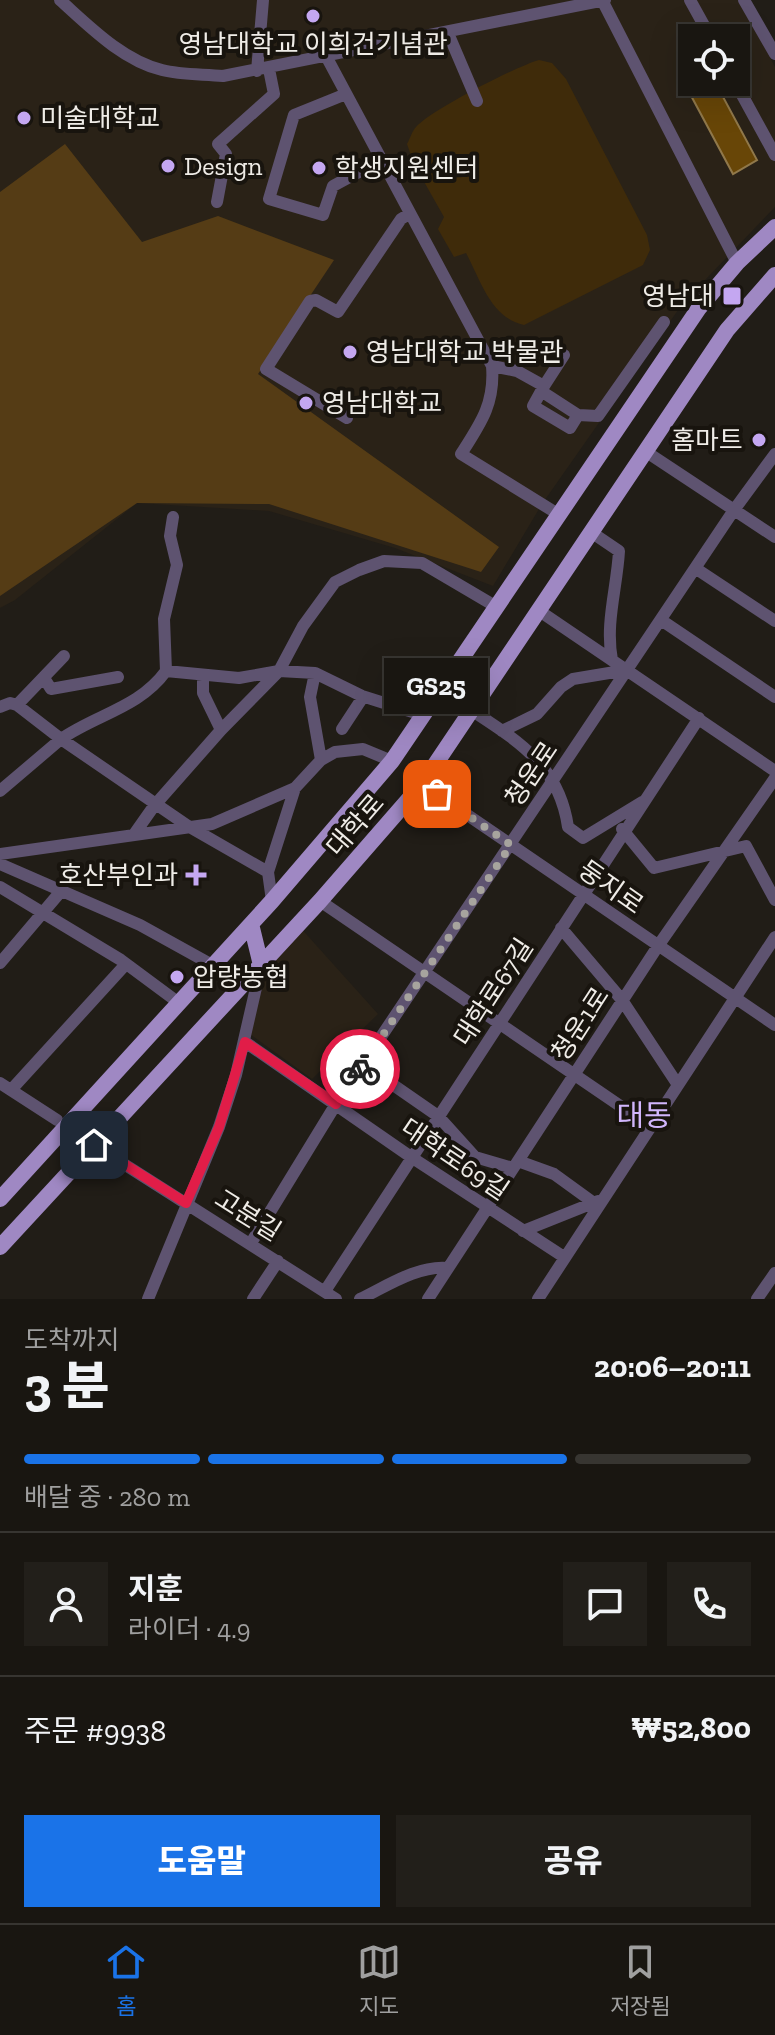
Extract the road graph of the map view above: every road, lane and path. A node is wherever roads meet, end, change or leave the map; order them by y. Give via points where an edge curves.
1 (263, 0) edge
2 (603, 0) edge
3 (690, 0) edge
4 (744, 0) edge
5 (62, 1) edge
6 (703, 24) edge
7 (448, 33) junction
8 (775, 54) edge
9 (326, 56) junction
10 (263, 70) junction
11 (274, 94) junction
12 (346, 94) junction
13 (743, 96) edge
14 (477, 101) dead end
15 (294, 115) junction
16 (775, 155) edge
17 (381, 160) junction
18 (217, 202) dead end
19 (409, 214) junction
20 (775, 227) edge
21 (737, 263) junction
22 (774, 279) edge
23 (664, 322) dead end
24 (564, 355) dead end
25 (492, 366) junction
26 (542, 389) junction
27 (347, 418) dead end
28 (645, 451) junction
29 (775, 454) edge
30 (734, 510) junction
31 (558, 514) junction
32 (173, 517) dead end
33 (591, 532) junction
34 (775, 537) edge
35 (695, 568) junction
36 (495, 606) junction
37 (538, 610) junction
38 (661, 620) junction
39 (775, 621) edge
40 (64, 656) dead end
41 (612, 660) junction
42 (627, 670) junction
43 (166, 671) junction
44 (279, 671) junction
45 (315, 673) junction
46 (118, 677) dead end
47 (203, 677) junction
48 (44, 678) junction
49 (363, 697) junction
50 (775, 697) edge
51 (17, 705) junction
52 (0, 707) edge
53 (471, 710) junction
54 (422, 715) junction
55 (699, 718) junction
56 (342, 729) dead end
57 (221, 730) junction
58 (502, 731) junction
59 (61, 739) junction
60 (321, 760) junction
61 (392, 761) junction
62 (775, 771) edge
63 (775, 778) edge
64 (552, 783) junction
65 (422, 784) junction
66 (295, 788) junction
67 (0, 791) edge
68 (645, 801) junction
69 (156, 804) junction
70 (613, 817) junction
71 (188, 826) junction
72 (624, 832) junction
73 (135, 833) junction
74 (511, 845) junction
75 (722, 852) junction
76 (0, 854) edge
77 (0, 864) edge
78 (268, 872) junction
79 (0, 887) edge
80 (62, 890) junction
81 (584, 895) junction
82 (775, 900) edge
83 (272, 901) junction
84 (320, 901) junction
85 (43, 913) junction
86 (251, 924) junction
87 (561, 928) junction
88 (775, 937) edge
89 (658, 946) junction
90 (0, 963) edge
91 (126, 964) junction
92 (261, 965) junction
93 (214, 966) junction
94 (425, 974) junction
95 (737, 999) junction
96 (622, 1000) junction
97 (179, 1003) junction
98 (497, 1023) junction
99 (775, 1025) edge
100 (245, 1042) junction
101 (363, 1064) junction
102 (574, 1075) junction
103 (678, 1085) junction
104 (6, 1086) edge
105 (336, 1104) junction
106 (438, 1116) junction
107 (57, 1120) dead end
108 (651, 1127) junction
109 (94, 1145) junction
110 (411, 1157) junction
111 (515, 1165) junction
112 (0, 1199) edge
113 (598, 1201) junction
114 (186, 1203) junction
115 (487, 1208) junction
116 (523, 1231) junction
117 (251, 1243) junction
118 (0, 1247) edge
119 (564, 1257) junction
120 (278, 1261) junction
121 (448, 1268) junction
122 (774, 1275) edge
123 (325, 1291) junction
124 (148, 1299) edge
125 (253, 1299) edge
126 (336, 1299) edge
127 (360, 1299) edge
128 (428, 1299) edge
129 (538, 1299) edge
130 (757, 1299) edge

1 - 10 street
2 - 7 street
2 - 21 street
3 - 6 street
4 - 8 street
5 - 10 street via 118,49 161,70 223,76
7 - 9 street
7 - 14 street
9 - 10 street
9 - 12 street
10 - 11 street
11 - 15 street
11 - 18 street via 218,144 226,154
12 - 15 street
12 - 17 street
13 - 16 street
15 - 17 street via 269,199 323,215 333,186
17 - 19 street
19 - 25 street
19 - 27 street via 338,312 310,301 266,369
20 - 21 main road
21 - 31 main road via 699,308
22 - 28 main road, 대학로 via 727,330
23 - 26 street via 598,416 578,415 570,428 533,406
24 - 26 street
25 - 26 street via 517,371
25 - 31 street via 490,409 461,454
28 - 30 street
28 - 33 main road, 대학로
29 - 30 street, 청운로
30 - 34 street
30 - 35 street, 청운로
31 - 36 main road
32 - 43 street via 170,536 177,565 164,619
33 - 37 main road, 대학로
33 - 41 street via 619,551 607,633
35 - 38 street, 청운로
35 - 39 street
36 - 44 street via 422,563 384,561 335,582
36 - 54 main road
37 - 41 street
37 - 53 main road, 대학로
38 - 42 street, 청운로
38 - 50 street
40 - 48 street
41 - 42 street
42 - 55 street
42 - 58 street via 573,679 537,714
42 - 64 street, 청운로
43 - 47 street
43 - 59 street via 133,703
44 - 45 street
44 - 47 street
44 - 57 street
45 - 49 street
45 - 60 street via 310,697
46 - 48 street via 51,689
47 - 57 street via 203,693
48 - 51 street
49 - 54 street
49 - 56 street
51 - 52 street
51 - 59 street
53 - 58 street
53 - 65 main road, 대학로
54 - 61 main road
55 - 62 street
55 - 68 street, 대학로67길
57 - 69 street
58 - 64 street via 529,749
59 - 67 street
59 - 69 street
60 - 61 street via 335,752 363,749
60 - 66 street
61 - 83 main road
63 - 75 street, 청운1로
64 - 70 street via 568,827 583,838
64 - 74 street, 청운로
65 - 74 street, 둥지로
65 - 84 main road, 대학로
66 - 71 street via 222,821
66 - 78 street
68 - 70 street
68 - 72 street, 대학로67길
69 - 71 street
69 - 73 street
70 - 72 street
71 - 73 street
71 - 78 street
72 - 75 street via 654,868
72 - 81 street, 대학로67길
73 - 76 street
74 - 81 street, 둥지로
74 - 94 street, 청운로
75 - 82 street via 746,846
75 - 89 street, 청운1로
77 - 80 street
78 - 83 street
79 - 85 street
80 - 85 street
80 - 93 street
81 - 87 street, 대학로67길
81 - 89 street, 둥지로
83 - 86 main road
84 - 92 main road, 대학로
84 - 94 street
85 - 90 street
85 - 91 street
86 - 92 main road
86 - 93 main road
87 - 96 street
87 - 98 street, 대학로67길
88 - 95 street
89 - 95 street, 둥지로
89 - 96 street, 청운1로
91 - 97 street
91 - 104 street
92 - 100 street
92 - 109 main road, 대학로
93 - 97 main road
94 - 98 street
94 - 101 street, 청운로
95 - 99 street, 둥지로
95 - 103 street
96 - 102 street, 청운1로
96 - 103 street
97 - 112 main road
98 - 102 street
98 - 106 street, 대학로67길
100 - 105 street, 대학로69길
100 - 114 street via 219,1127
101 - 105 street, 청운로
101 - 106 street
102 - 108 street
102 - 111 street, 청운1로
103 - 108 street
104 - 107 street
105 - 110 street, 대학로69길
105 - 117 street, 청운로
106 - 110 street, 대학로67길
106 - 111 street via 475,1157
108 - 113 street
109 - 114 street, 고분길
109 - 118 main road, 대학로
110 - 115 street, 대학로69길
110 - 123 street, 대학로67길
111 - 113 street via 554,1174
111 - 115 street, 청운1로
113 - 116 street
113 - 119 street
114 - 117 street, 고분길
114 - 124 street
115 - 116 street, 대학로69길
115 - 121 street, 청운1로
116 - 119 street, 대학로69길
117 - 120 street, 고분길
119 - 129 street
120 - 123 street, 고분길
120 - 125 street
121 - 127 street via 418,1272
121 - 128 street, 청운1로
122 - 130 street
123 - 126 street, 고분길

